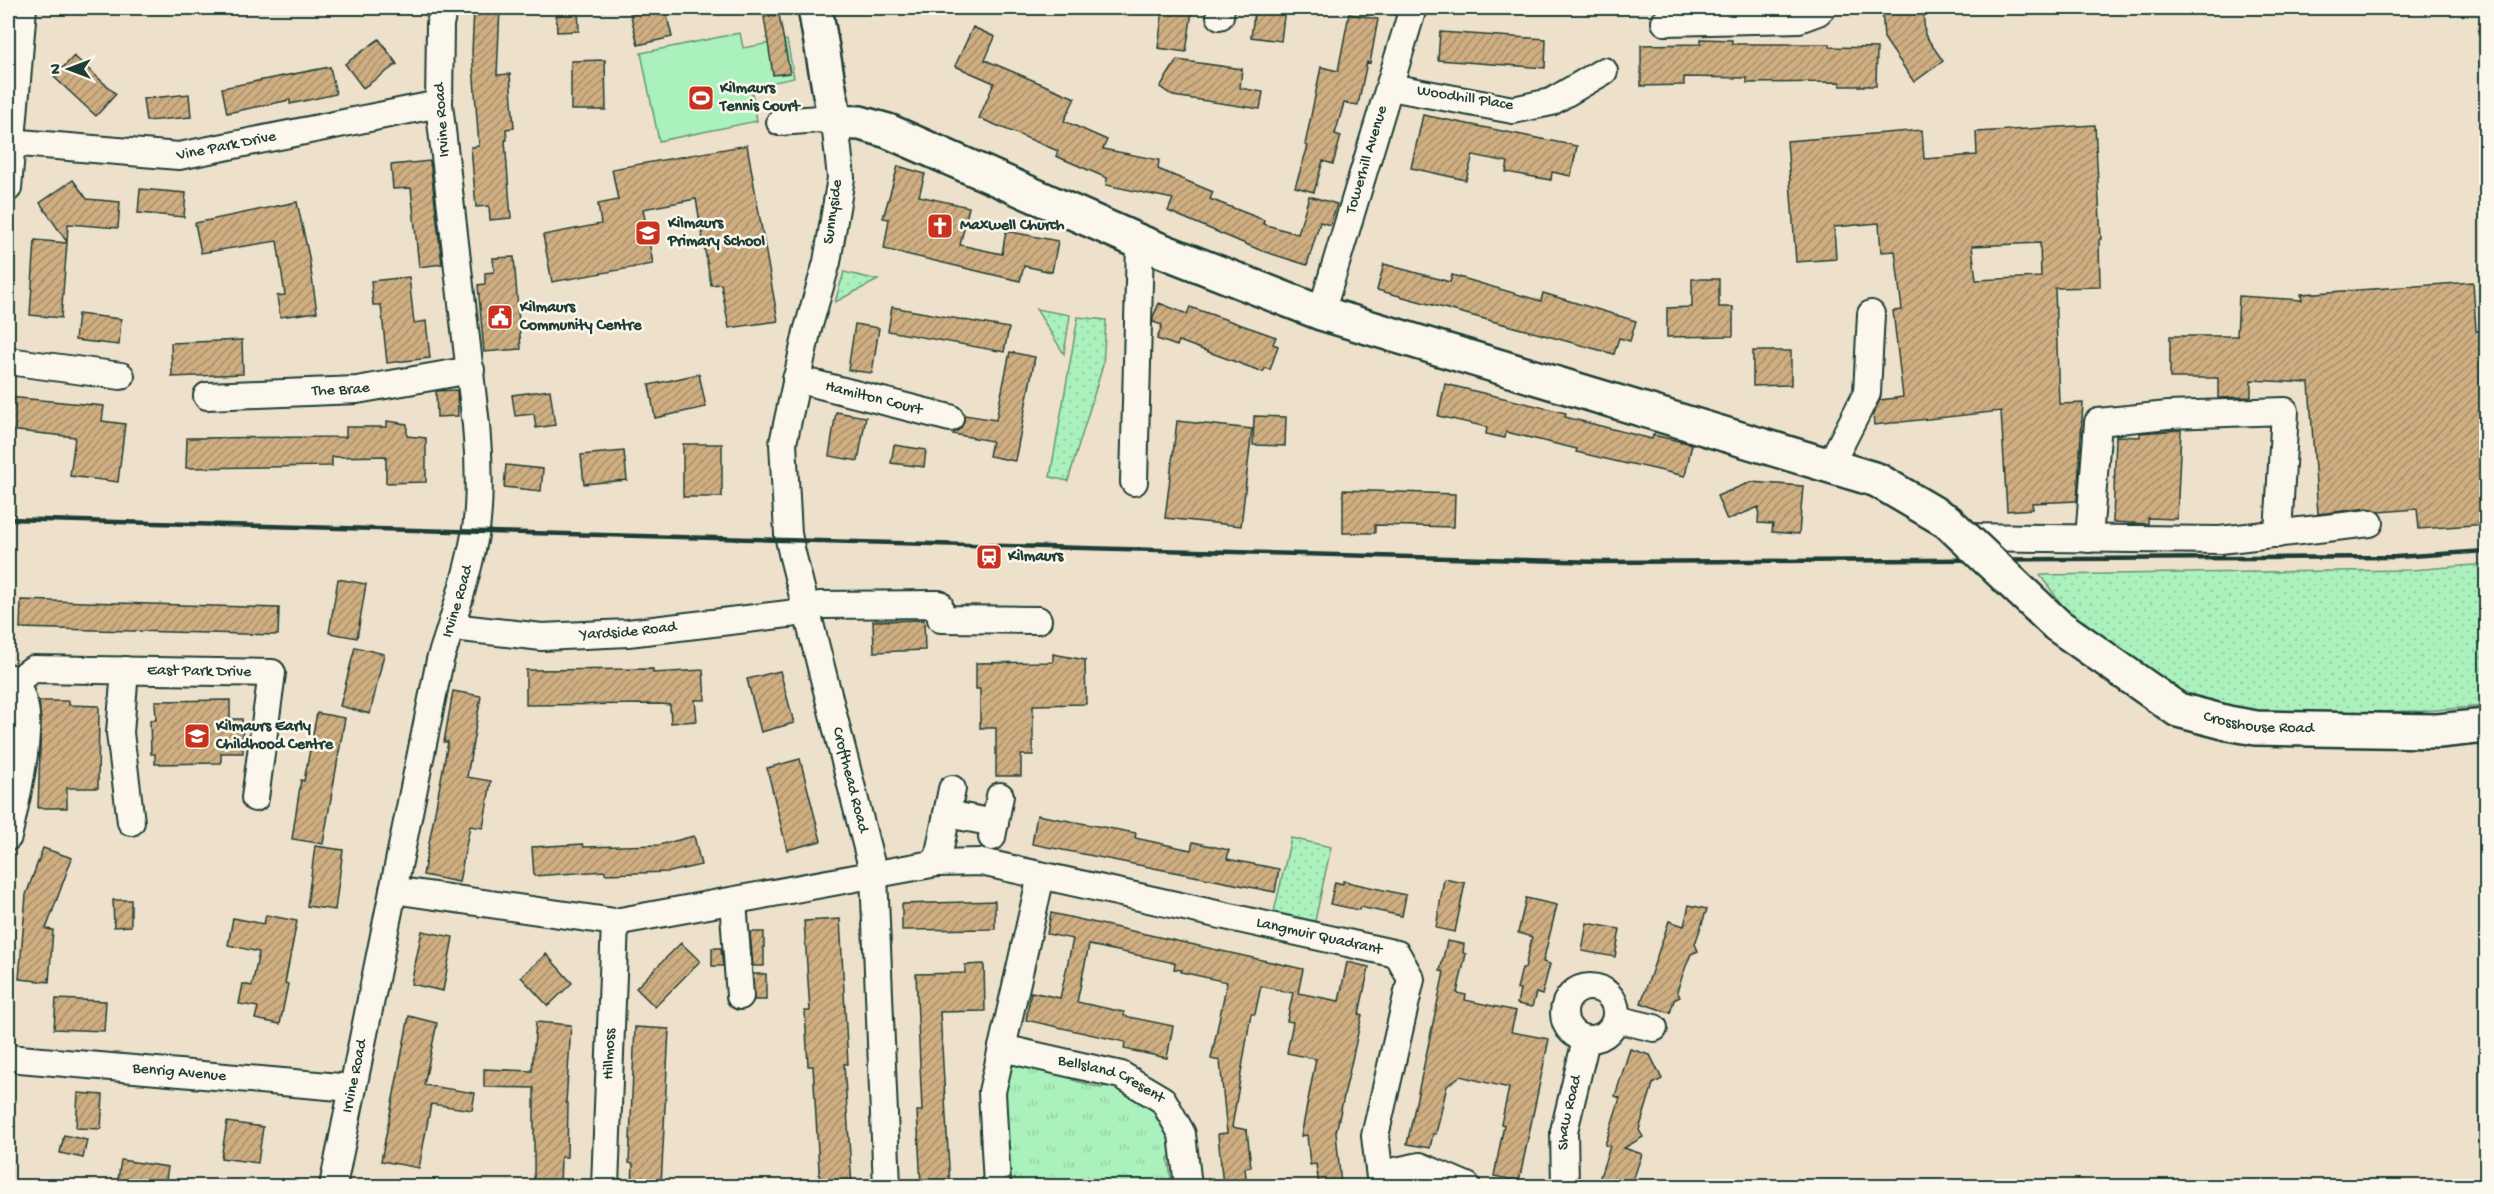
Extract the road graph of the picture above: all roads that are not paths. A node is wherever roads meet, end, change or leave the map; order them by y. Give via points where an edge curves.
1 (23, 8) edge
2 (444, 8) edge
3 (815, 8) edge
4 (1413, 8) edge
5 (1822, 8) edge
6 (1705, 14) edge
7 (1665, 21) dead end
8 (1604, 71) dead end
9 (1390, 87) junction
10 (439, 104) junction
11 (780, 122) dead end
12 (835, 122) junction
13 (10, 142) edge
14 (8, 188) edge
15 (1140, 242) junction
16 (1321, 313) junction
17 (1871, 314) dead end
18 (8, 361) edge
19 (471, 370) junction
20 (121, 376) dead end
21 (796, 379) junction
22 (207, 396) dead end
23 (950, 418) dead end
24 (1830, 465) junction
25 (1134, 482) dead end
26 (2370, 523) dead end
27 (1956, 529) junction
28 (2278, 534) junction
29 (2089, 538) junction
30 (805, 612) junction
31 (1038, 620) dead end
32 (452, 627) junction
33 (125, 670) junction
34 (12, 679) edge
35 (2487, 726) edge
36 (952, 789) dead end
37 (1000, 796) dead end
38 (255, 798) dead end
39 (947, 814) junction
40 (131, 822) dead end
41 (8, 837) edge
42 (937, 863) junction
43 (874, 875) junction
44 (1041, 876) junction
45 (393, 890) junction
46 (733, 900) junction
47 (615, 922) junction
48 (740, 996) dead end
49 (1616, 1019) junction
50 (1654, 1028) dead end
51 (1586, 1040) junction
52 (1002, 1048) junction
53 (8, 1058) edge
54 (351, 1088) junction
55 (1381, 1180) edge
56 (333, 1186) edge
57 (605, 1186) edge
58 (887, 1186) edge
59 (997, 1186) edge
60 (1188, 1186) edge
61 (1467, 1186) edge
62 (1565, 1186) edge

1 - 13 street
2 - 10 street, Irvine Road via 440,24
3 - 12 main road, Sunnyside
4 - 9 street, Towerhill Avenue
5 - 6 street via 1799,19
6 - 7 street
8 - 9 street, Woodhill Place via 1551,102 1513,110
9 - 16 street, Towerhill Avenue
10 - 13 street, Vine Park Drive via 179,156
10 - 19 street, Irvine Road
11 - 12 street
12 - 15 main road, Crosshouse Road via 860,123 888,131
12 - 21 street, Sunnyside via 841,178 827,262
13 - 14 street
15 - 16 main road, Crosshouse Road
15 - 25 street
16 - 24 main road, Crosshouse Road
17 - 24 street via 1867,393
18 - 20 street
19 - 22 street, The Brae via 357,390
19 - 32 street, Irvine Road via 479,455 475,538
21 - 23 street, Hamilton Court
21 - 30 street, Crofthead Road via 783,442 784,478 788,534
24 - 27 main road, Crosshouse Road via 1876,480
26 - 28 street
27 - 29 street
27 - 35 main road, Crosshouse Road, bridge via 2057,625 2178,710 2256,728 2438,731
28 - 29 street via 2220,540
28 - 29 street via 2285,411 2098,422
30 - 31 street, Yardside Road via 820,605 939,604 941,619
30 - 32 street, Yardside Road via 628,633 542,637
30 - 43 street, Crofthead Road
32 - 45 street, Irvine Road via 440,660
33 - 34 street, East Park Drive via 33,669
33 - 38 street, East Park Drive via 272,673
33 - 40 street via 120,733
34 - 41 street via 25,709 24,747
36 - 39 street
37 - 39 street via 993,830
39 - 42 street
42 - 43 street, Langmuir Quadrant
42 - 44 street, Langmuir Quadrant via 981,862
43 - 46 street
43 - 58 street, Crofthead Road
44 - 52 street
44 - 55 street, Langmuir Quadrant via 1397,954 1411,979 1375,1136
45 - 47 street
45 - 54 street, Irvine Road
46 - 47 street
46 - 48 street
47 - 57 street, Hillmoss
49 - 50 street
49 - 51 street via 1605,1035
49 - 51 street via 1617,1010 1607,993 1586,987 1575,991 1567,1000 1564,1021 1569,1030
51 - 62 street, Shaw Road via 1564,1131
52 - 59 street via 992,1092
52 - 60 street, Bellsland Cresent via 1121,1075 1163,1100 1182,1134
53 - 54 street, Benrig Avenue
54 - 56 street, Irvine Road
55 - 61 street via 1420,1166

